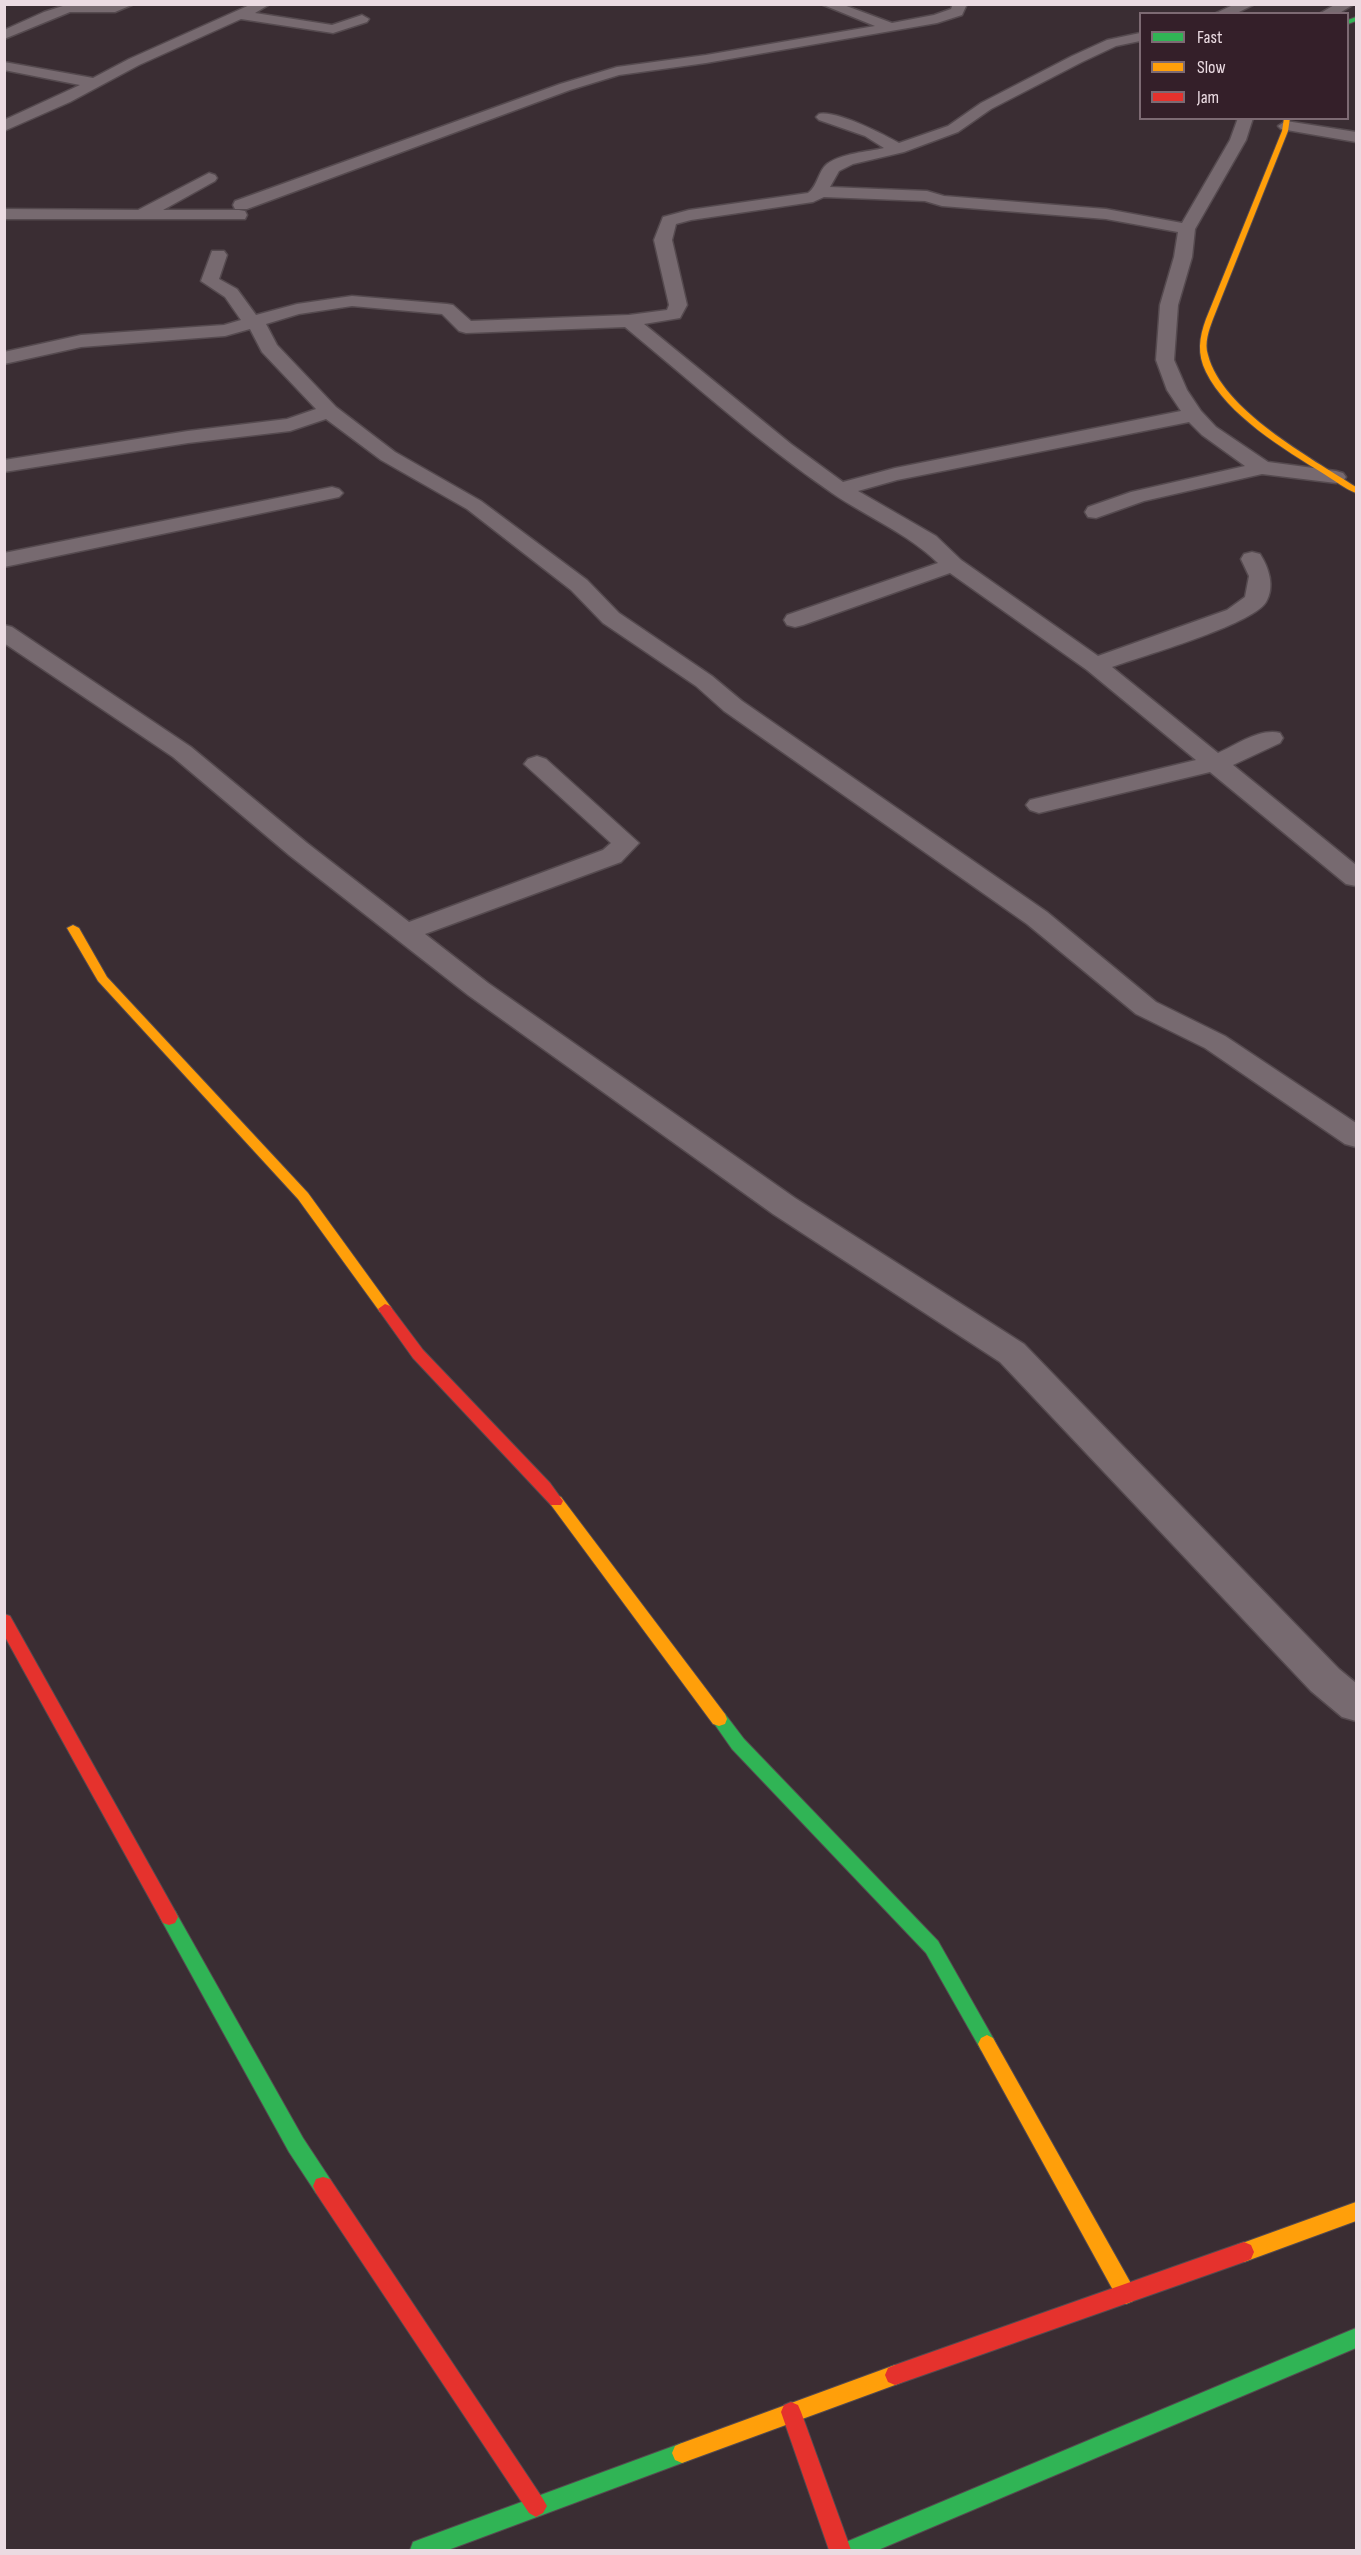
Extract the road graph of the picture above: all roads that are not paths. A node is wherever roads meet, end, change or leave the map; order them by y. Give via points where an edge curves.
1 (128, 4) edge
2 (264, 4) edge
3 (855, 4) edge
4 (960, 4) edge
5 (1249, 4) edge
6 (1348, 4) edge
7 (832, 6) edge
8 (1227, 12) edge
9 (1330, 12) edge
10 (239, 15) junction
11 (362, 19) dead end
12 (893, 26) junction
13 (4, 35) edge
14 (1139, 37) edge
15 (4, 66) edge
16 (94, 83) junction
17 (845, 107) dead end
18 (824, 117) junction
19 (1245, 120) edge
20 (1287, 122) edge
21 (808, 125) dead end
22 (8, 136) edge
23 (1356, 137) edge
24 (898, 149) junction
25 (209, 178) dead end
26 (820, 192) junction
27 (4, 214) edge
28 (141, 215) junction
29 (1187, 229) junction
30 (217, 255) dead end
31 (251, 321) junction
32 (629, 321) junction
33 (4, 358) edge
34 (328, 411) junction
35 (1194, 415) junction
36 (4, 466) edge
37 (1262, 468) junction
38 (1336, 477) junction
39 (840, 489) junction
40 (1356, 490) edge
41 (332, 494) dead end
42 (1096, 512) dead end
43 (1252, 559) dead end
44 (4, 560) edge
45 (953, 565) junction
46 (795, 620) dead end
47 (12, 647) edge
48 (1095, 665) junction
49 (1271, 738) dead end
50 (1216, 763) junction
51 (537, 764) dead end
52 (1039, 805) dead end
53 (1356, 878) edge
54 (73, 928) dead end
55 (406, 932) junction
56 (1356, 1137) edge
57 (4, 1620) edge
58 (1356, 1705) edge
59 (1356, 2212) edge
60 (1126, 2294) junction
61 (1356, 2338) edge
62 (791, 2412) junction
63 (536, 2506) junction
64 (422, 2550) edge
65 (840, 2550) edge
66 (854, 2550) edge

1 - 13 street via 68,9
2 - 10 street
3 - 7 street
4 - 12 street via 957,12 937,19
5 - 8 street
6 - 9 street
7 - 12 street
10 - 11 street via 333,29
10 - 16 street
12 - 28 street via 617,71 554,91 239,211
14 - 24 street via 1112,43 986,106 953,129
15 - 16 street
16 - 22 street via 22,120
17 - 18 street
18 - 21 street
18 - 24 street via 870,133
19 - 29 street via 1238,140
20 - 23 street
20 - 38 street via 1210,315 1202,351 1211,374 1231,402
24 - 26 street via 832,168
25 - 28 street
26 - 29 street via 927,196 942,201 1106,214
26 - 32 street via 813,197 669,221 663,240 678,305 674,314
27 - 28 street
29 - 35 street via 1169,305 1165,360 1177,390
30 - 31 street via 210,281 231,293
31 - 32 street via 352,301 447,309 466,327
31 - 33 street via 225,330 81,342
31 - 34 street via 269,348
32 - 39 street
34 - 36 street via 290,424
34 - 56 street via 388,456 474,505 579,585 611,618 1037,918 1146,1008 1215,1042
35 - 37 street via 1209,431
35 - 39 street via 896,474
37 - 38 street
37 - 42 street via 1138,496
38 - 40 street
39 - 45 street via 928,540
41 - 44 street
43 - 48 street via 1260,576 1256,600 1235,615
45 - 46 street
45 - 48 street
47 - 55 street via 182,752
48 - 50 street
49 - 50 street
50 - 52 street
50 - 53 street
51 - 55 street via 626,843 612,856
54 - 60 street via 102,979 303,1196 418,1354 545,1487 738,1744 932,1947
55 - 58 street via 478,989 784,1206 1012,1353 1300,1655
57 - 63 street via 296,2145
59 - 60 street
60 - 62 street
61 - 66 street
62 - 63 street
62 - 65 street
63 - 64 street

